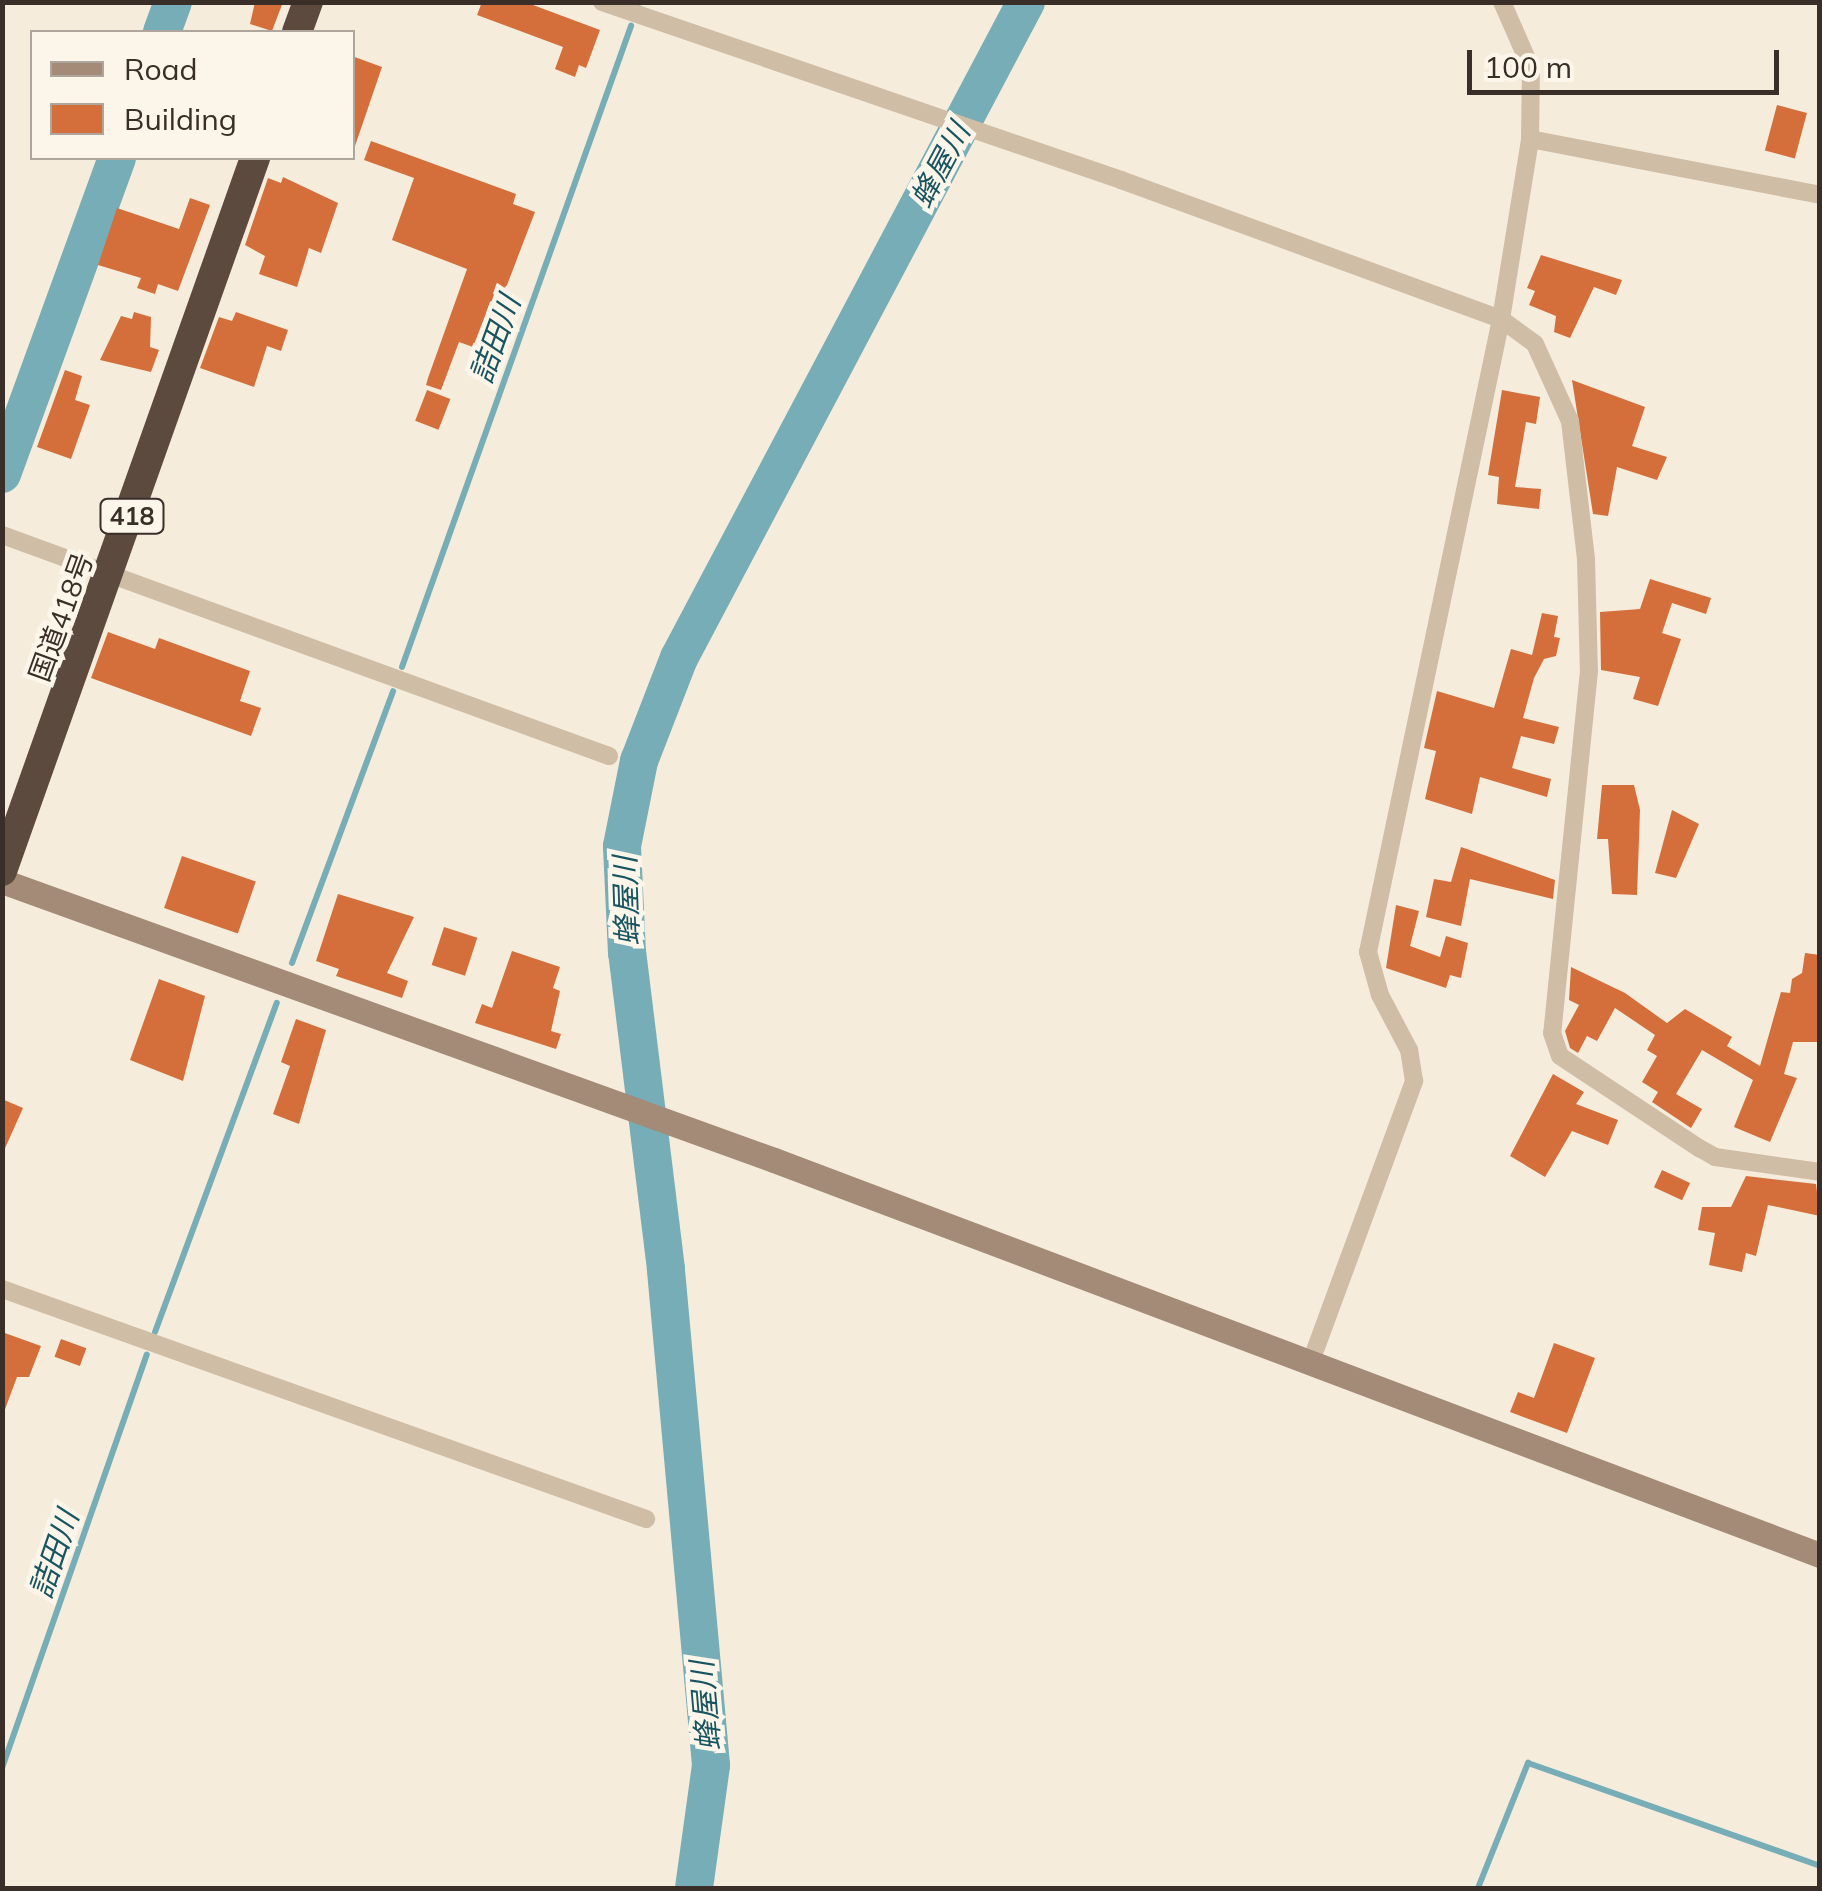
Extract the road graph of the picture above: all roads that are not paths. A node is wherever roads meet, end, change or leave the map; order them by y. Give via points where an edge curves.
1 (308, 2) edge
2 (602, 2) edge
3 (1502, 2) edge
4 (298, 30) edge
5 (1530, 139) junction
6 (253, 160) edge
7 (1820, 195) edge
8 (1501, 319) junction
9 (2, 534) edge
10 (112, 573) junction
11 (609, 756) dead end
12 (2, 871) edge
13 (2, 881) edge
14 (1820, 1172) edge
15 (2, 1289) edge
16 (1310, 1364) junction
17 (646, 1520) dead end
18 (1820, 1555) edge

1 - 4 highway
2 - 8 street via 989,133
3 - 5 street via 1531,68
5 - 7 street
5 - 8 street
6 - 10 highway, 国道418号 / 418
8 - 14 street via 1535,344 1560,389 1570,421 1586,560 1589,672 1550,1012 1560,1056 1716,1157
8 - 16 street via 1368,952 1380,995 1410,1050 1414,1081
9 - 10 street
10 - 11 street
10 - 12 highway, 国道418号 / 418
13 - 16 street
15 - 17 street
16 - 18 street

